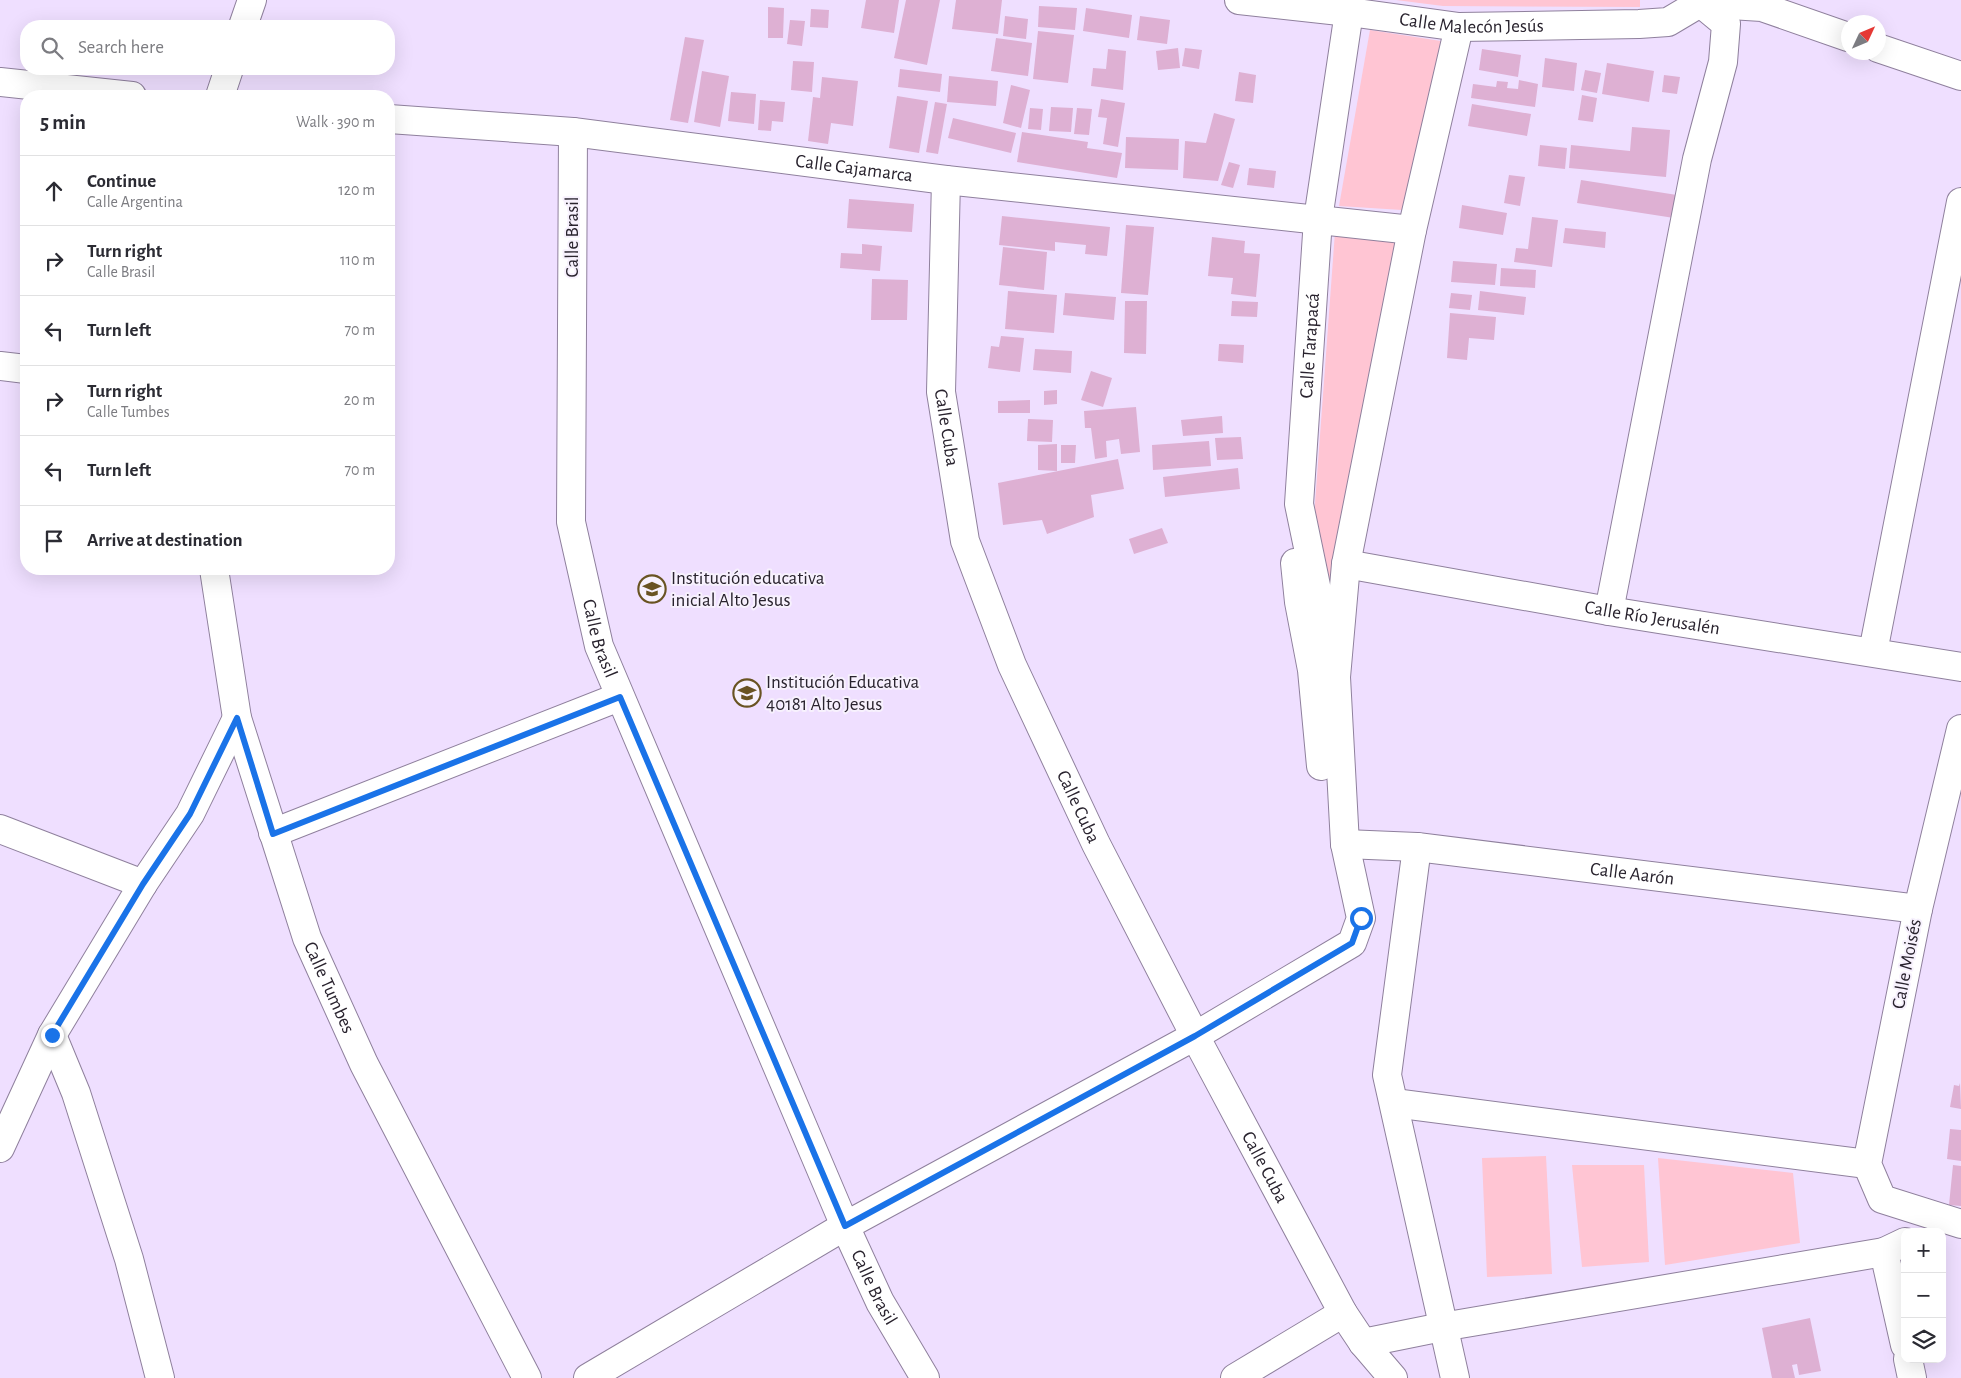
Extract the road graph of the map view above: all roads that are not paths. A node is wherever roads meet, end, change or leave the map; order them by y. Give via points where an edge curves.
1 (252, 0) edge
2 (1239, 0) edge
3 (1700, 1) edge
4 (1349, 12) junction
5 (245, 20) edge
6 (1458, 27) junction
7 (1841, 35) edge
8 (1886, 51) edge
9 (227, 75) edge
10 (1961, 76) edge
11 (0, 82) edge
12 (75, 90) edge
13 (222, 90) edge
14 (395, 118) edge
15 (573, 132) junction
16 (946, 180) junction
17 (1961, 202) edge
18 (1318, 218) junction
19 (1412, 230) junction
20 (0, 366) edge
21 (20, 368) edge
22 (1298, 504) junction
23 (1346, 564) junction
24 (215, 575) edge
25 (1609, 611) junction
26 (1873, 652) junction
27 (1961, 667) edge
28 (1336, 677) junction
29 (620, 697) junction
30 (237, 718) junction
31 (1961, 729) edge
32 (1321, 766) dead end
33 (0, 829) edge
34 (273, 834) junction
35 (1345, 844) junction
36 (1417, 847) junction
37 (143, 884) junction
38 (1918, 909) junction
39 (52, 1035) junction
40 (1195, 1036) junction
41 (1394, 1103) junction
42 (0, 1148) edge
43 (1868, 1164) junction
44 (1955, 1222) edge
45 (845, 1226) junction
46 (1937, 1228) edge
47 (1894, 1247) edge
48 (1343, 1313) junction
49 (1902, 1318) edge
50 (1442, 1327) junction
51 (1362, 1343) junction
52 (1909, 1363) edge
53 (160, 1378) edge
54 (527, 1378) edge
55 (588, 1378) edge
56 (926, 1378) edge
57 (1235, 1378) edge
58 (1393, 1378) edge
59 (1455, 1378) edge
60 (1912, 1378) edge

1 - 5 street
2 - 4 street, Calle Malecón Jesús
3 - 6 street, Calle Malecón Jesús via 1668,22
3 - 7 street via 1762,7
3 - 25 street via 1726,24 1723,62 1697,159
4 - 6 street, Calle Malecón Jesús
4 - 18 street, Calle Tarapacá
6 - 19 street
8 - 10 street
9 - 13 street
11 - 12 street
14 - 15 street, Calle Cajamarca
15 - 16 street, Calle Cajamarca
15 - 29 street, Calle Brasil via 571,522 599,646
16 - 18 street, Calle Cajamarca
16 - 40 street, Calle Cuba via 941,392 965,541 1016,674 1096,844
17 - 26 street
18 - 19 street, Calle Cajamarca
18 - 22 street, Calle Tarapacá
19 - 23 street
20 - 21 street
22 - 28 street, Calle Tarapacá
22 - 32 street via 1294,554 1312,670
23 - 25 street, Calle Río Jerusalén
23 - 28 street
24 - 30 street, Calle Tumbes
25 - 26 street, Calle Río Jerusalén
26 - 27 street, Calle Río Jerusalén
28 - 35 street
29 - 34 street
29 - 45 street, Calle Brasil
30 - 34 street, Calle Tumbes
30 - 37 street via 190,814
31 - 38 street, Calle Moisés
33 - 37 street
34 - 54 street, Calle Tumbes via 307,938 364,1064
35 - 36 street, Calle Aarón
35 - 40 street via 1361,918 1352,943
36 - 38 street, Calle Aarón
36 - 41 street via 1386,1075
37 - 39 street
38 - 43 street, Calle Moisés
39 - 42 street
39 - 53 street via 76,1093 126,1250
40 - 45 street
40 - 48 street, Calle Cuba
41 - 43 street
41 - 50 street
43 - 44 street via 1882,1199
44 - 46 street
45 - 55 street
45 - 56 street, Calle Brasil via 880,1302
47 - 49 street
47 - 50 street
48 - 51 street, Calle Cuba
48 - 57 street
50 - 51 street
50 - 59 street
51 - 58 street, Calle Cuba
52 - 60 street

